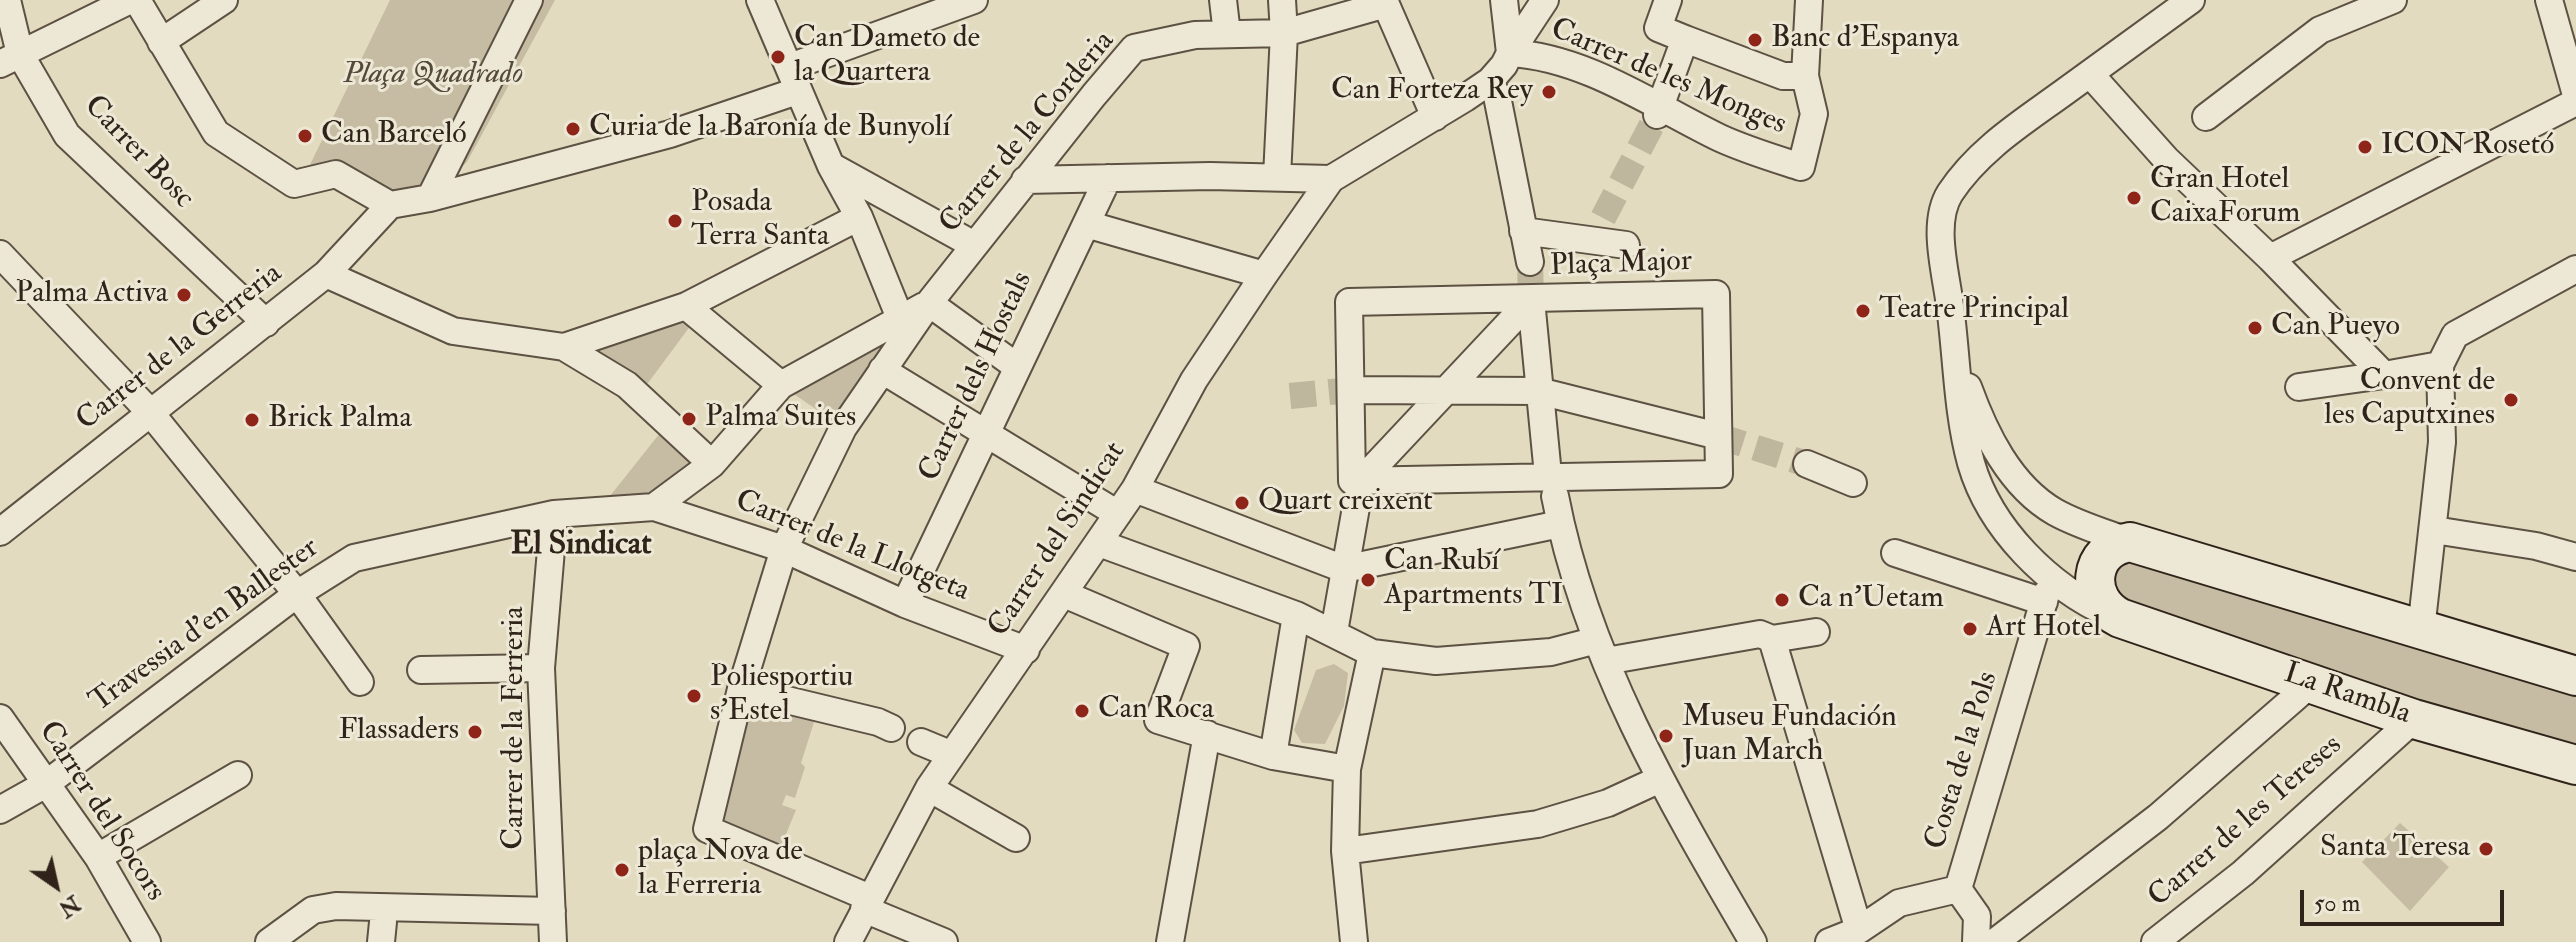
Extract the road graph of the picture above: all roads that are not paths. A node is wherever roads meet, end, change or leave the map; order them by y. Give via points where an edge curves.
1 (7, 0) edge
2 (130, 0) edge
3 (137, 0) edge
4 (224, 0) edge
5 (529, 0) edge
6 (760, 0) edge
7 (974, 0) edge
8 (1223, 0) edge
9 (1282, 0) edge
10 (1504, 0) edge
11 (1545, 0) edge
12 (1668, 0) edge
13 (1809, 0) edge
14 (2191, 0) edge
15 (2393, 0) edge
16 (2549, 0) edge
17 (1385, 2) edge
18 (1284, 33) junction
19 (1227, 34) junction
20 (1685, 39) junction
21 (161, 42) junction
22 (1510, 53) junction
23 (10, 59) edge
24 (2090, 74) junction
25 (1805, 76) junction
26 (794, 79) junction
27 (1490, 81) junction
28 (2576, 95) edge
29 (2576, 102) edge
30 (1660, 110) junction
31 (1435, 117) junction
32 (2206, 117) dead end
33 (831, 166) junction
34 (1277, 177) junction
35 (1108, 178) junction
36 (1331, 179) junction
37 (1025, 180) junction
38 (430, 198) junction
39 (390, 205) junction
40 (859, 217) junction
41 (1603, 218) tunnel mouth
42 (1086, 224) junction
43 (1523, 231) junction
44 (1589, 241) junction
45 (974, 245) junction
46 (1626, 245) dead end
47 (0, 254) edge
48 (2270, 258) junction
49 (1530, 262) tunnel mouth
50 (2576, 269) edge
51 (326, 274) junction
52 (1264, 275) junction
53 (1531, 300) junction
54 (929, 303) junction
55 (686, 306) junction
56 (900, 318) junction
57 (266, 323) junction
58 (564, 347) junction
59 (1958, 362) junction
60 (2440, 365) junction
61 (1016, 366) junction
62 (882, 370) junction
63 (2384, 375) junction
64 (781, 385) junction
65 (2299, 387) dead end
66 (1351, 390) junction
67 (1448, 390) junction
68 (1539, 391) junction
69 (149, 411) junction
70 (985, 436) junction
71 (1718, 436) junction
72 (712, 464) junction
73 (1807, 464) tunnel mouth
74 (1853, 483) dead end
75 (1551, 486) junction
76 (1360, 488) junction
77 (1135, 489) junction
78 (654, 507) junction
79 (554, 514) junction
80 (1118, 514) junction
81 (1560, 524) junction
82 (2434, 530) junction
83 (0, 532) edge
84 (2130, 542) junction
85 (1099, 543) junction
86 (784, 549) junction
87 (1895, 553) dead end
88 (2576, 557) edge
89 (1344, 569) junction
90 (297, 594) junction
91 (1064, 594) junction
92 (905, 604) junction
93 (1296, 615) junction
94 (2120, 618) junction
95 (2421, 630) junction
96 (1334, 632) junction
97 (1816, 632) dead end
98 (1772, 639) junction
99 (1026, 650) junction
100 (1602, 651) junction
101 (1372, 653) junction
102 (541, 668) junction
103 (421, 670) dead end
104 (2576, 676) edge
105 (360, 682) dead end
106 (2313, 682) junction
107 (741, 689) junction
108 (0, 718) edge
109 (2414, 719) junction
110 (891, 728) dead end
111 (1207, 734) junction
112 (921, 742) dead end
113 (950, 754) junction
114 (1273, 756) junction
115 (2576, 765) edge
116 (1347, 769) junction
117 (238, 775) dead end
118 (1658, 780) junction
119 (46, 784) junction
120 (929, 788) junction
121 (0, 810) edge
122 (1016, 838) dead end
123 (1345, 851) junction
124 (98, 857) junction
125 (1958, 889) junction
126 (867, 904) junction
127 (552, 911) junction
128 (1859, 930) junction
129 (147, 942) edge
130 (269, 942) edge
131 (553, 942) edge
132 (848, 942) edge
133 (944, 942) edge
134 (1170, 942) edge
135 (1354, 942) edge
136 (1753, 942) edge
137 (1829, 942) edge
138 (1976, 942) edge
139 (1995, 942) edge
140 (2155, 942) edge

1 - 23 street, Carrer Bosc
2 - 23 street
3 - 21 street
4 - 21 street
5 - 38 street
6 - 26 street
7 - 26 street
8 - 19 street
9 - 18 street
10 - 22 street
11 - 22 street
12 - 20 street via 1658,28
13 - 25 street
14 - 24 street
15 - 32 street via 2320,30
16 - 28 street
17 - 18 street, Carrer de la Corderia
17 - 31 street
18 - 19 street, Carrer de la Corderia
18 - 34 street
19 - 37 street, Carrer de la Corderia via 1134,48
20 - 25 street via 1783,76
20 - 30 street
21 - 39 street via 216,133 294,184 336,174
22 - 27 street
22 - 30 street, Carrer de les Monges via 1582,71
23 - 57 street, Carrer Bosc via 67,135
24 - 48 street via 2166,159
24 - 59 street via 1968,167 1947,197 1941,234
25 - 30 street, Carrer de les Monges via 1814,114 1801,167
26 - 33 street
26 - 38 street via 670,134
27 - 31 street
27 - 43 street
29 - 48 street
31 - 36 street
33 - 40 street
33 - 45 street
34 - 35 street
34 - 36 street
35 - 37 street
35 - 42 street, Carrer dels Hostals
36 - 52 street, Carrer del Sindicat
37 - 45 street, Carrer de la Corderia
38 - 39 street
39 - 51 street, Carrer de la Gerreria
40 - 55 street
40 - 56 street
41 - 44 street
42 - 52 street
42 - 61 street, Carrer dels Hostals
43 - 44 street
43 - 49 street
44 - 46 street
45 - 54 street, Carrer de la Corderia
47 - 69 street
48 - 63 street
50 - 60 street via 2455,335
51 - 57 street, Carrer de la Gerreria
51 - 58 street via 453,331
52 - 77 street, Carrer del Sindicat via 1194,380
53 - 66 street, Plaça Major via 1349,302
53 - 67 street, Plaça Major
53 - 68 street, Plaça Major
53 - 71 street, Plaça Major via 1716,294
54 - 56 street
54 - 61 street
54 - 62 street, Carrer de la Corderia
55 - 58 street
55 - 64 street
56 - 64 street
57 - 69 street, Carrer de la Gerreria
58 - 72 street via 627,385
59 - 84 street via 1995,448 2034,497 2056,513
59 - 94 street via 1962,422 1984,495 2051,579
60 - 63 street
60 - 82 street via 2442,442
61 - 70 street, Carrer dels Hostals
62 - 70 street
62 - 86 street, Carrer de la Corderia via 843,428
63 - 65 street
64 - 72 street
66 - 67 street
66 - 76 street, Plaça Major via 1352,481
67 - 68 street
67 - 76 street, Plaça Major
68 - 71 street
68 - 75 street, Plaça Major
69 - 83 street, Carrer de la Gerreria
69 - 90 street
70 - 80 street
70 - 92 street, Carrer dels Hostals
71 - 75 street, Plaça Major via 1719,474
72 - 78 street
73 - 74 street
75 - 76 street, Plaça Major
75 - 81 street
76 - 89 street
77 - 80 street, Carrer del Sindicat
77 - 89 street
78 - 79 street, Travessia d'en Ballester
78 - 86 street, Carrer de la Llotgeta
79 - 90 street, Travessia d'en Ballester via 354,558
79 - 102 street, Carrer de la Ferreria
80 - 85 street, Carrer del Sindicat
81 - 89 street
81 - 100 street
82 - 88 street
82 - 95 street
84 - 94 street via 2104,555 2094,579 2101,604
84 - 95 street
85 - 91 street, Carrer del Sindicat
85 - 93 street
86 - 92 street, Carrer de la Llotgeta
86 - 107 street, Carrer de la Corderia
87 - 125 street, Costa de la Pols via 2045,598
89 - 96 street
90 - 105 street
90 - 119 street, Travessia d'en Ballester
91 - 99 street, Carrer del Sindicat
91 - 111 street via 1186,646 1158,720
92 - 99 street, Carrer de la Llotgeta
93 - 96 street
93 - 114 street
94 - 106 street, La Rambla
95 - 104 street
96 - 101 street
97 - 98 street
98 - 100 street via 1760,634
98 - 128 street
99 - 113 street, Carrer del Sindicat
100 - 101 street via 1436,661
100 - 118 street
101 - 116 street
102 - 103 street
102 - 127 street, Carrer de la Ferreria
106 - 109 street, La Rambla
106 - 139 street via 2158,817
107 - 110 street
107 - 126 street, Carrer de la Corderia via 707,829
108 - 119 street, Carrer del Socors
109 - 115 street, La Rambla
109 - 140 street, Carrer de les Tereses via 2243,873
111 - 114 street
111 - 134 street
112 - 113 street
113 - 120 street, Carrer del Sindicat
114 - 116 street
116 - 123 street
117 - 124 street
118 - 123 street via 1608,803 1538,824
118 - 136 street
119 - 121 street, Travessia d'en Ballester
119 - 124 street, Carrer del Socors
120 - 122 street
120 - 126 street, Carrer del Sindicat
123 - 135 street
124 - 129 street, Carrer del Socors
125 - 128 street via 1899,903
125 - 138 street, Costa de la Pols via 1977,916
126 - 132 street, Carrer del Sindicat
126 - 133 street
127 - 130 street via 336,906 313,910
127 - 131 street, Carrer de la Ferreria
128 - 137 street

